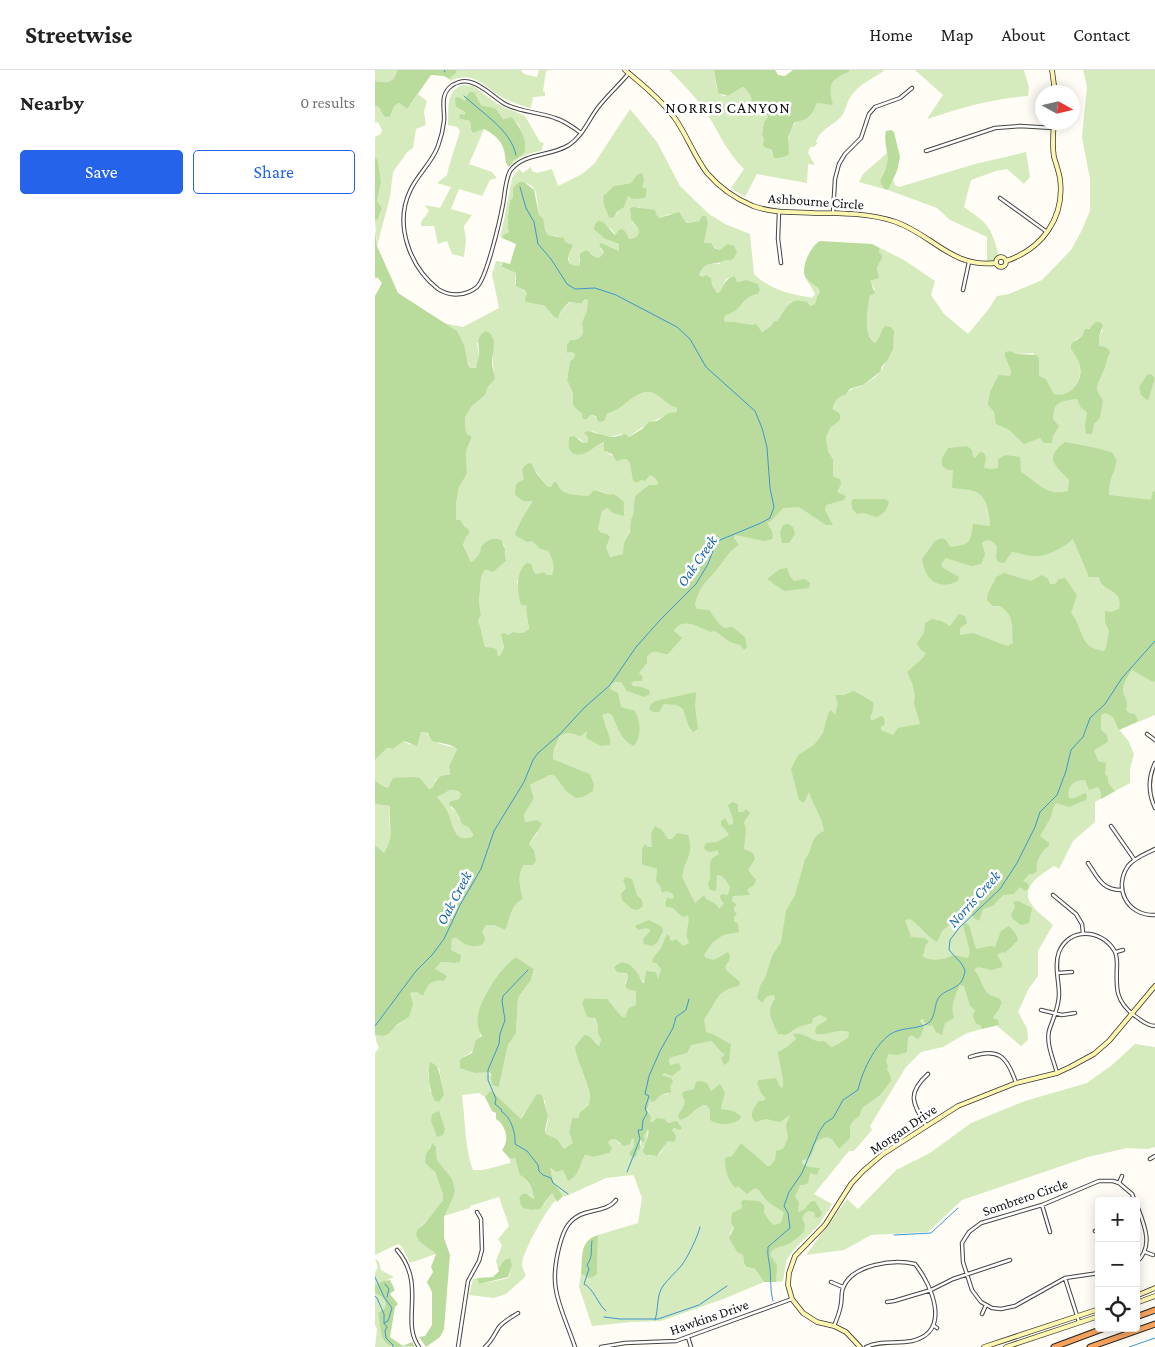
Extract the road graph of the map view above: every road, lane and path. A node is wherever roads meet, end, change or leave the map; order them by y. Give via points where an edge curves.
1 (1052, 70) edge
2 (627, 72) edge
3 (1054, 85) edge
4 (912, 88) dead end
5 (1035, 127) edge
6 (1053, 130) edge
7 (581, 133) junction
8 (926, 151) dead end
9 (1000, 198) dead end
10 (779, 212) junction
11 (833, 213) junction
12 (1047, 233) junction
13 (969, 262) junction
14 (781, 263) dead end
15 (963, 290) dead end
16 (1147, 734) dead end
17 (1155, 740) edge
18 (1155, 763) edge
19 (1155, 808) edge
20 (1111, 826) dead end
21 (1155, 849) edge
22 (1134, 859) junction
23 (1088, 863) dead end
24 (1122, 890) junction
25 (1053, 895) dead end
26 (1155, 914) edge
27 (1083, 933) junction
28 (1123, 950) dead end
29 (1116, 952) junction
30 (1072, 972) dead end
31 (1058, 973) junction
32 (1155, 986) edge
33 (1041, 1010) dead end
34 (1056, 1013) junction
35 (1075, 1013) dead end
36 (1132, 1014) junction
37 (1155, 1026) edge
38 (970, 1057) dead end
39 (1057, 1073) junction
40 (928, 1074) dead end
41 (1016, 1083) junction
42 (926, 1125) junction
43 (1155, 1156) edge
44 (1150, 1158) dead end
45 (1122, 1176) dead end
46 (1119, 1183) junction
47 (1134, 1197) edge
48 (616, 1200) dead end
49 (1042, 1205) junction
50 (477, 1212) dead end
51 (1141, 1215) edge
52 (1050, 1232) dead end
53 (957, 1242) dead end
54 (961, 1244) junction
55 (397, 1250) dead end
56 (1145, 1252) junction
57 (1153, 1255) dead end
58 (917, 1260) dead end
59 (1011, 1260) dead end
60 (1140, 1260) edge
61 (915, 1264) junction
62 (967, 1274) junction
63 (1095, 1274) edge
64 (1065, 1278) junction
65 (831, 1282) dead end
66 (843, 1287) junction
67 (1155, 1288) edge
68 (931, 1290) junction
69 (1140, 1294) edge
70 (1155, 1296) edge
71 (792, 1299) junction
72 (887, 1302) dead end
73 (1140, 1302) edge
74 (986, 1306) junction
75 (1095, 1310) edge
76 (1155, 1310) edge
77 (518, 1313) dead end
78 (982, 1314) dead end
79 (1077, 1316) junction
80 (1140, 1316) edge
81 (1095, 1317) edge
82 (1079, 1323) junction
83 (1155, 1324) edge
84 (933, 1325) junction
85 (834, 1326) junction
86 (937, 1328) dead end
87 (1095, 1332) edge
88 (688, 1337) junction
89 (419, 1347) edge
90 (458, 1347) edge
91 (485, 1347) edge
92 (575, 1347) edge
93 (601, 1347) edge
94 (691, 1347) edge
95 (860, 1347) edge
96 (866, 1347) edge
97 (984, 1347) edge
98 (1006, 1347) edge
99 (1054, 1347) edge
100 (1090, 1347) edge

1 - 3 street
2 - 7 street
2 - 10 street, Ashbourne Circle via 667,108 707,172 719,184 754,206
4 - 11 street via 900,98 875,107 869,114 861,138 839,164 834,184
5 - 8 street via 995,128
6 - 12 street, Ashbourne Circle via 1061,198 1056,218
7 - 7 street via 555,118 507,105 479,85 469,82 450,87 445,98 445,119 439,142 410,190 404,218 405,237 411,254 417,267 433,285 452,295 466,292 481,282 513,166 525,158 568,145
9 - 12 street
10 - 11 street, Ashbourne Circle
10 - 14 street
11 - 13 street, Ashbourne Circle via 896,222
12 - 13 street, Ashbourne Circle via 1032,249 1006,261 1001,257 996,263
13 - 15 street
16 - 17 street
18 - 19 street via 1149,787
20 - 22 street
21 - 22 street
22 - 24 street via 1121,882
23 - 24 street via 1105,887
24 - 26 street via 1133,908
25 - 27 street via 1076,914
27 - 29 street via 1100,936
27 - 31 street via 1063,946 1057,960
28 - 29 street
29 - 36 street via 1118,995
30 - 31 street
31 - 34 street
32 - 36 street, Morgan Drive
33 - 34 street
34 - 35 street via 1067,1016
34 - 39 street via 1049,1037
36 - 37 street
36 - 39 street, Morgan Drive via 1094,1054
38 - 41 street via 990,1052 999,1054 1011,1069
39 - 41 street, Morgan Drive
40 - 42 street via 913,1095 914,1105
41 - 42 street, Morgan Drive via 958,1106
42 - 71 street, Morgan Drive via 863,1171 840,1199 825,1225 798,1252 789,1273
43 - 44 street
45 - 46 street
46 - 47 street
46 - 49 street, Sombrero Circle via 1099,1181
48 - 92 street via 612,1206 586,1212 570,1222 557,1256 554,1268 557,1299
49 - 52 street
49 - 54 street, Sombrero Circle via 981,1223
50 - 90 street via 481,1219 482,1250 468,1281
51 - 56 street via 1148,1238
53 - 54 street
54 - 62 street
55 - 89 street via 412,1280 412,1331
56 - 57 street
56 - 60 street
58 - 61 street
59 - 62 street
61 - 66 street via 895,1262 865,1268
61 - 68 street
62 - 68 street
62 - 74 street via 972,1290
63 - 64 street
64 - 74 street via 1015,1306 1001,1309
64 - 79 street
65 - 66 street
66 - 85 street
67 - 69 street
68 - 72 street
68 - 84 street via 936,1309
70 - 73 street
71 - 85 street via 808,1317
71 - 88 street, Hawkins Drive
74 - 78 street
75 - 79 street
76 - 80 highway
77 - 91 street via 505,1321
79 - 82 street
79 - 97 street
81 - 82 street
82 - 98 street
83 - 100 highway
84 - 86 street
84 - 96 street via 913,1340
85 - 95 street via 846,1332
87 - 99 highway
88 - 93 street, Hawkins Drive
88 - 94 street

